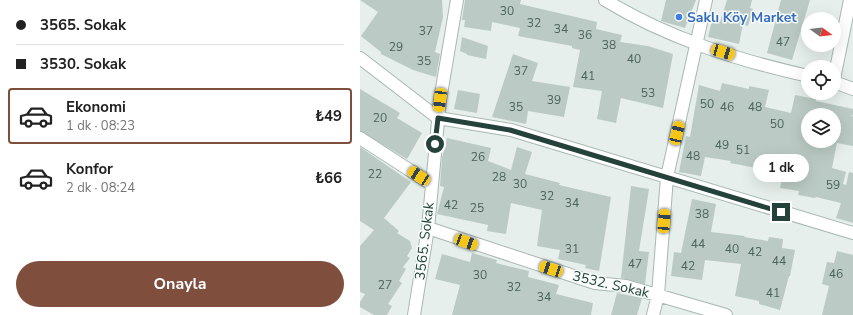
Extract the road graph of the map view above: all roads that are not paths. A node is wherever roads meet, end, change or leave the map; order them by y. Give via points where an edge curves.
1 (457, 0) edge
2 (605, 0) edge
3 (706, 0) edge
4 (850, 0) edge
5 (697, 45) junction
6 (360, 58) edge
7 (838, 60) edge
8 (801, 74) edge
9 (841, 83) edge
10 (853, 89) edge
11 (438, 118) junction
12 (360, 138) edge
13 (667, 177) junction
14 (431, 184) junction
15 (428, 228) junction
16 (853, 233) edge
17 (658, 295) junction
18 (414, 315) edge
19 (653, 315) edge
20 (726, 315) edge

1 - 11 street, 3565. Sokak
2 - 5 street
3 - 5 street
4 - 7 street
5 - 8 street
5 - 13 street
6 - 11 street
9 - 10 street
11 - 13 street via 510,130
11 - 14 street, 3565. Sokak
12 - 14 street
13 - 16 street
13 - 17 street
14 - 15 street, 3565. Sokak
15 - 17 street, 3532. Sokak via 595,282 626,286
15 - 18 street, 3565. Sokak
17 - 19 street
17 - 20 street, 3532. Sokak

